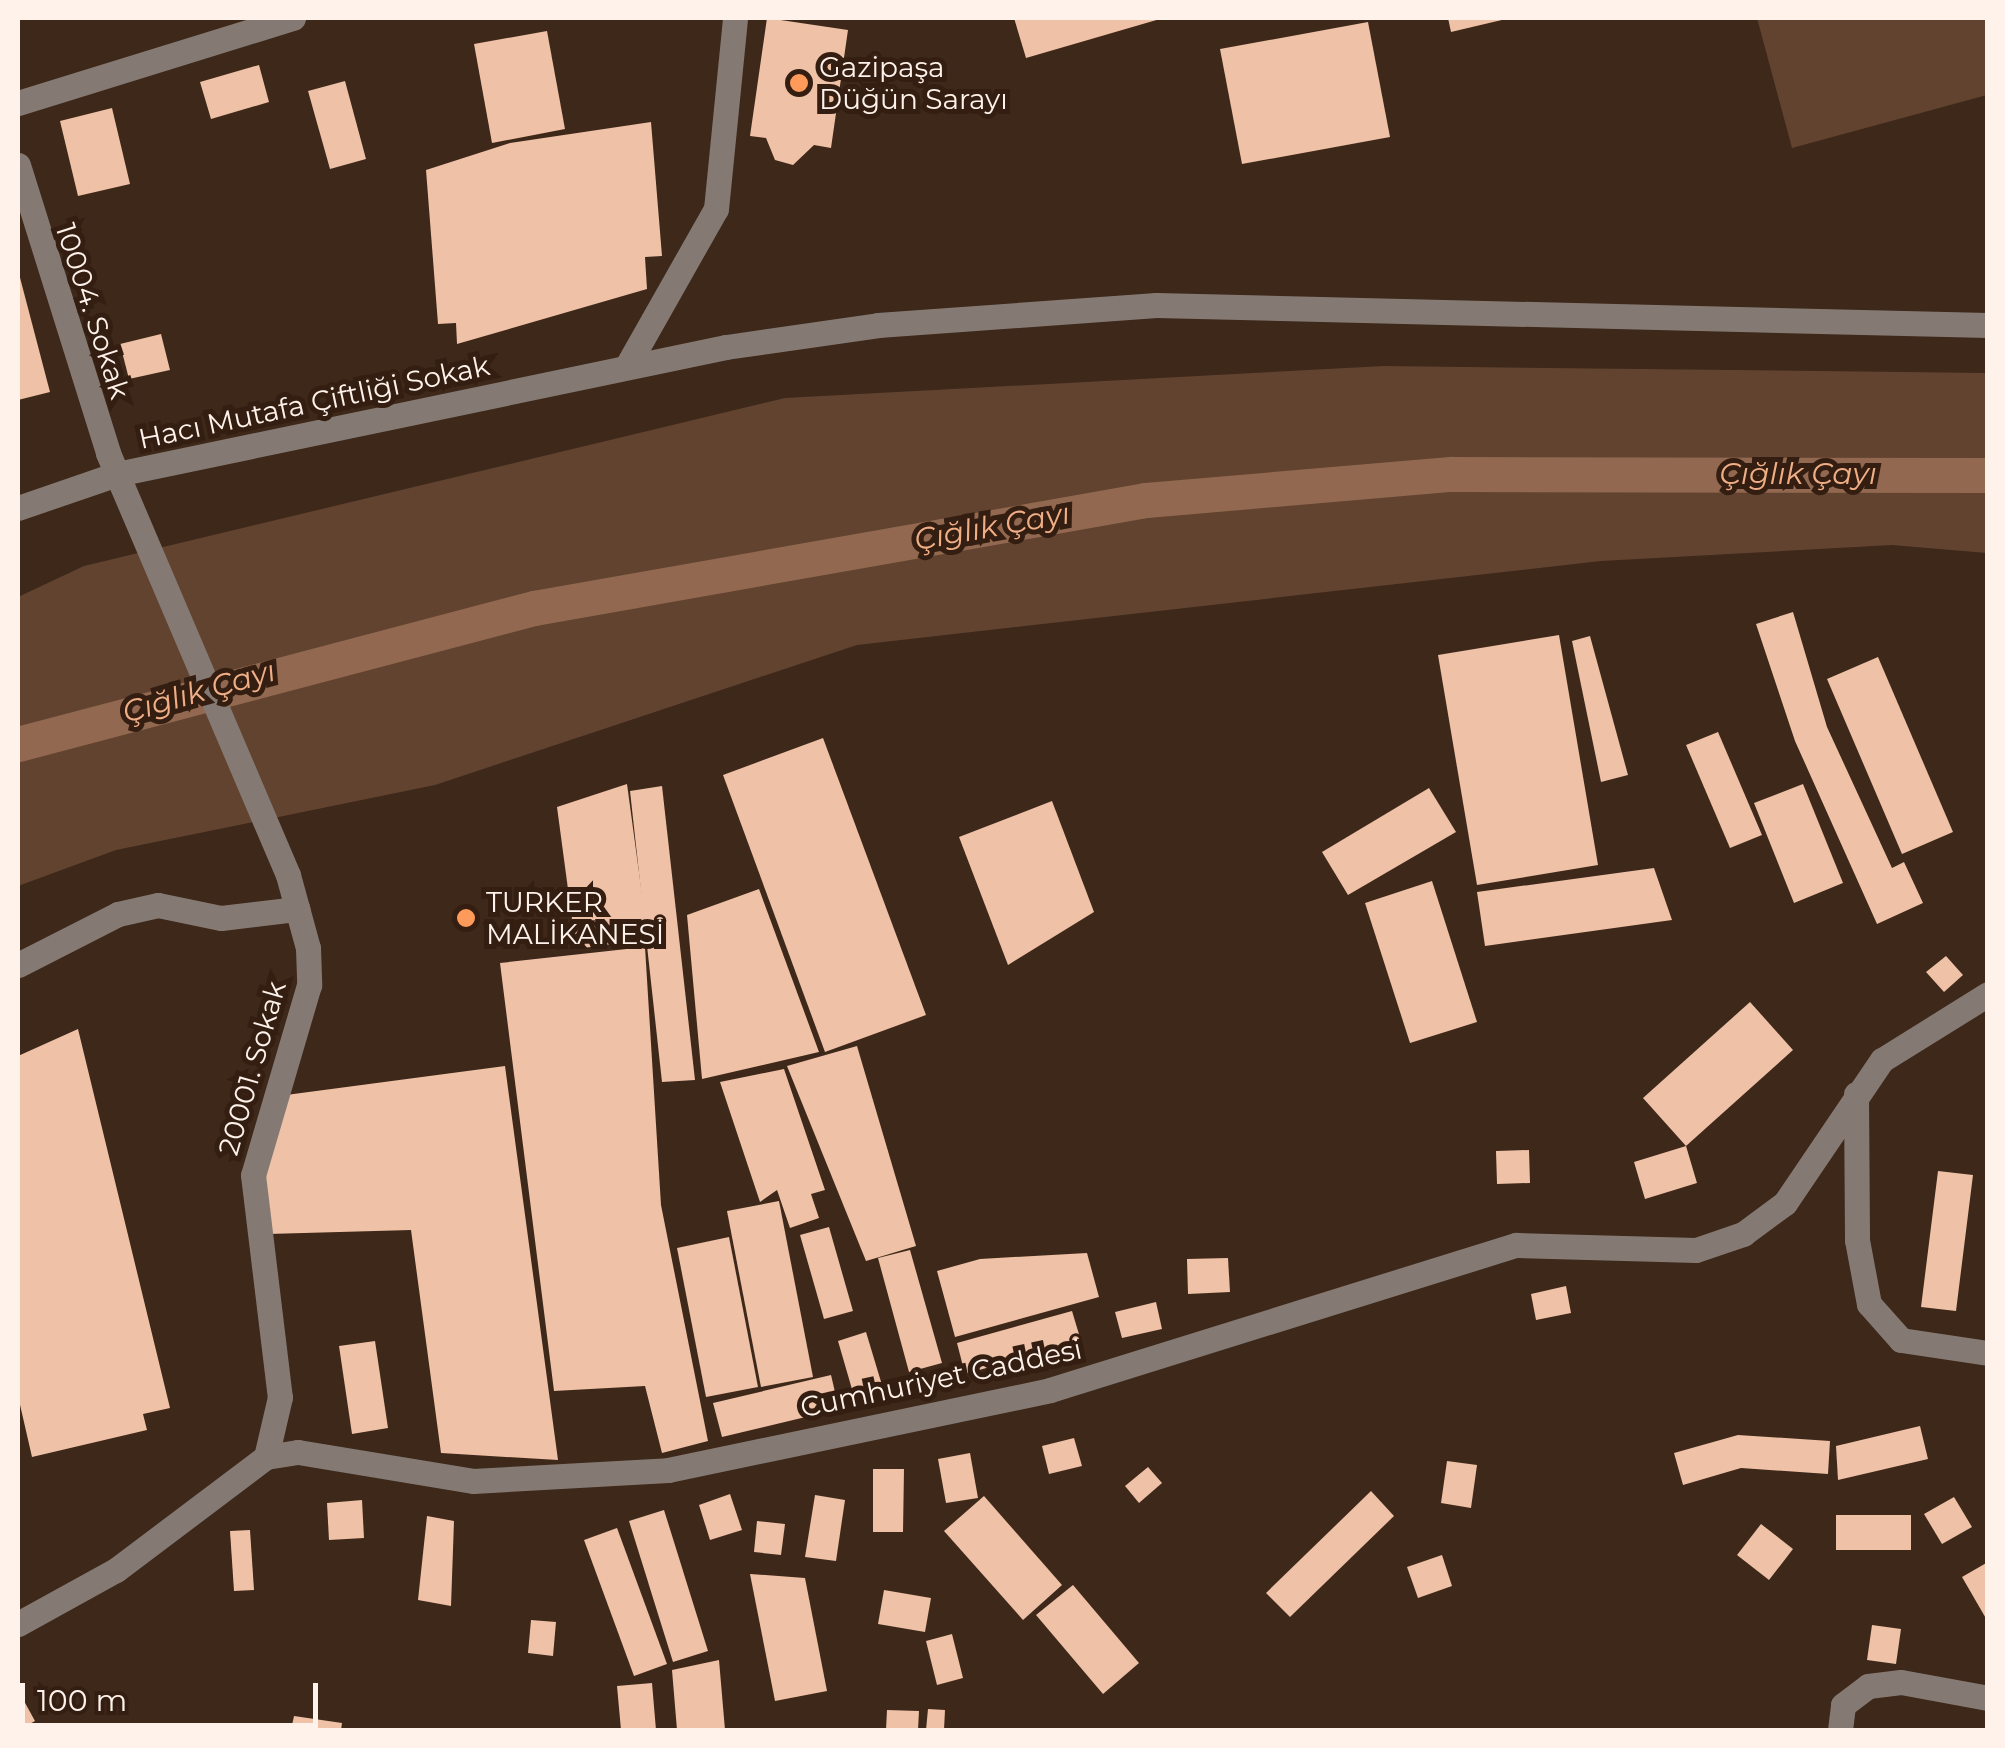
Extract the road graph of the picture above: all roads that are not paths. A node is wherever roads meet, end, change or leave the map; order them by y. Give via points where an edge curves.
1 (293, 18) edge
2 (735, 18) edge
3 (18, 103) edge
4 (18, 165) edge
5 (1988, 325) edge
6 (627, 366) junction
7 (117, 474) junction
8 (18, 508) edge
9 (288, 875) joint
10 (297, 909) junction
11 (18, 965) edge
12 (1988, 994) edge
13 (1856, 1094) junction
14 (1988, 1353) edge
15 (266, 1457) junction
16 (18, 1624) edge
17 (1988, 1698) edge
18 (1840, 1730) edge

1 - 3 street
2 - 6 street via 716,209
4 - 7 street, 10004. Sokak
5 - 6 street, Hacı Mutafa Çiftliği Sokak via 1156,305 878,325
6 - 7 street, Hacı Mutafa Çiftliği Sokak
7 - 8 street, Hacı Mutafa Çiftliği Sokak
7 - 9 street, 10004. Sokak
9 - 10 street, 20001. Sokak
10 - 11 street via 222,918 158,905 118,914
10 - 15 street, 20001. Sokak via 310,985 253,1175 280,1398
12 - 13 street, Cumhuriyet Caddesi via 1882,1060
13 - 14 street via 1857,1240 1869,1304 1902,1340
13 - 15 street, Cumhuriyet Caddesi via 1785,1203 1743,1234 1696,1250 1516,1246 1050,1390 668,1470 473,1481 298,1452
15 - 16 street via 116,1570
17 - 18 street via 1884,1682 1852,1693

